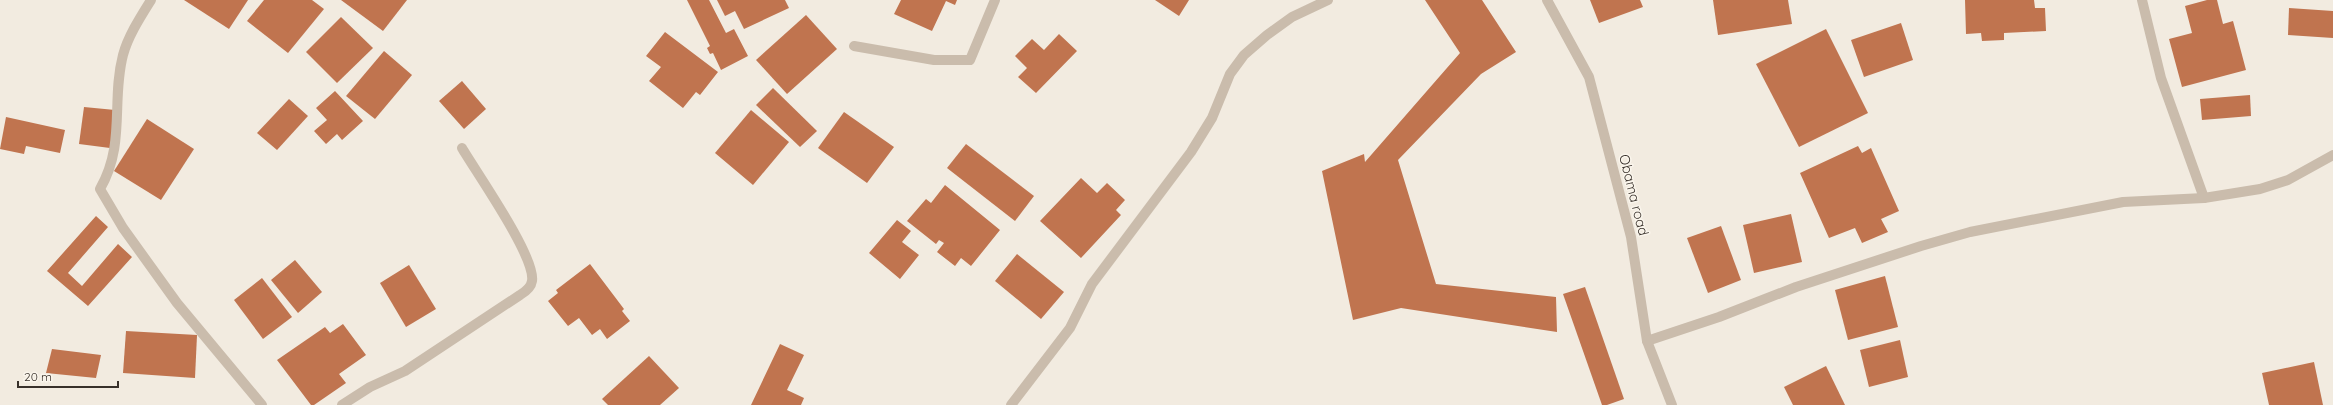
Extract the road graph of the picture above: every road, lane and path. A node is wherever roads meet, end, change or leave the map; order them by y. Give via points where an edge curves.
1 (151, 0) edge
2 (995, 0) edge
3 (1328, 0) edge
4 (1547, 0) edge
5 (2142, 0) edge
6 (854, 46) dead end
7 (462, 148) dead end
8 (2333, 155) edge
9 (2204, 198) junction
10 (1647, 341) junction
11 (262, 405) edge
12 (342, 405) edge
13 (1010, 405) edge
14 (1672, 405) edge

1 - 11 street via 124,54 117,92 118,126 109,175 100,189 123,228 177,303
2 - 6 street via 970,60 934,60
3 - 13 street via 1292,17 1244,55 1230,74 1212,118 1191,152 1092,284 1070,328
4 - 10 street, Obama road via 1589,77 1631,237
5 - 9 street via 2161,78
7 - 12 street via 519,241 531,274 530,286 405,371 370,387
8 - 9 street via 2288,180 2260,189
9 - 10 street via 2123,202 1970,232 1796,287 1720,317
10 - 14 street, Obama road

